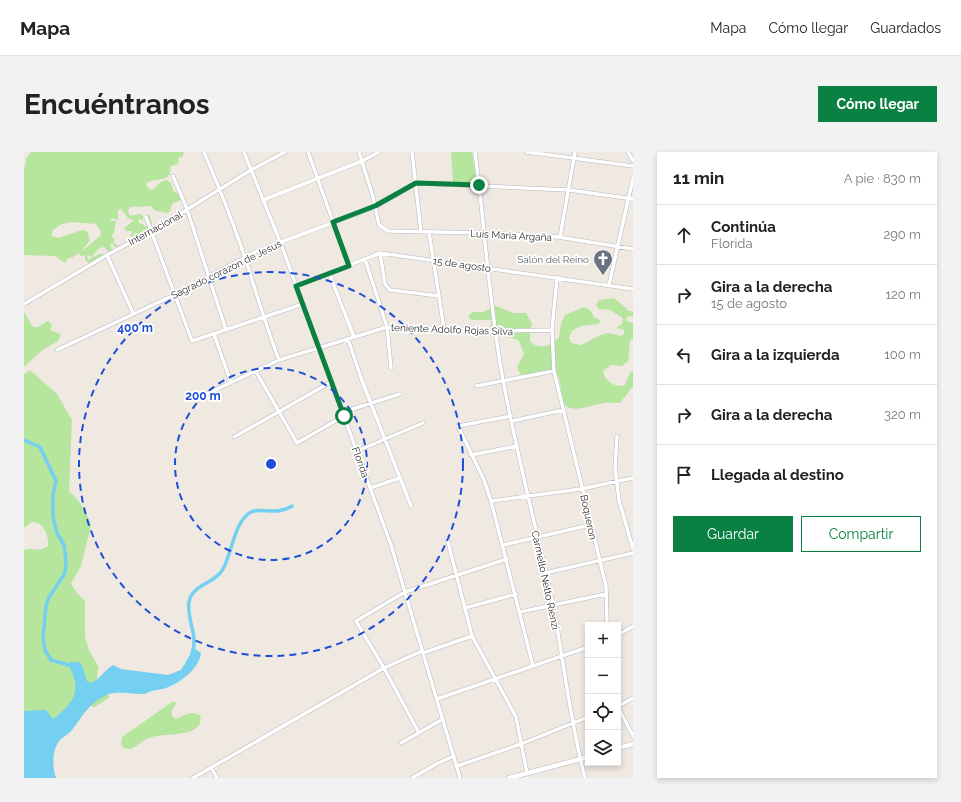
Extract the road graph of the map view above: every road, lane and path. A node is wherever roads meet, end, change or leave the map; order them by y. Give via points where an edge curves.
1 (204, 152) edge
2 (244, 152) edge
3 (285, 152) edge
4 (308, 152) edge
5 (359, 152) edge
6 (380, 152) edge
7 (412, 152) edge
8 (475, 152) edge
9 (528, 152) edge
10 (575, 152) edge
11 (628, 152) edge
12 (540, 153) edge
13 (574, 158) junction
14 (362, 161) junction
15 (633, 161) edge
16 (633, 166) edge
17 (251, 170) junction
18 (173, 176) dead end
19 (318, 178) junction
20 (633, 178) edge
21 (416, 183) junction
22 (479, 185) junction
23 (220, 189) junction
24 (569, 190) junction
25 (628, 198) junction
26 (633, 199) edge
27 (263, 200) junction
28 (375, 206) junction
29 (187, 209) junction
30 (146, 217) dead end
31 (333, 222) junction
32 (152, 231) junction
33 (421, 232) junction
34 (429, 232) junction
35 (485, 233) junction
36 (560, 237) junction
37 (280, 242) junction
38 (617, 246) junction
39 (633, 249) edge
40 (107, 254) junction
41 (380, 254) junction
42 (245, 258) junction
43 (365, 259) junction
44 (433, 260) junction
45 (349, 266) junction
46 (489, 268) junction
47 (328, 274) junction
48 (210, 277) junction
49 (557, 277) junction
50 (609, 285) junction
51 (296, 286) junction
52 (633, 289) edge
53 (176, 294) junction
54 (439, 296) junction
55 (24, 304) edge
56 (303, 304) junction
57 (133, 313) junction
58 (263, 318) junction
59 (387, 327) junction
60 (444, 329) junction
61 (226, 330) junction
62 (552, 330) junction
63 (494, 331) junction
64 (214, 334) junction
65 (354, 337) junction
66 (348, 339) junction
67 (319, 349) junction
68 (57, 350) dead end
69 (279, 360) junction
70 (391, 368) dead end
71 (255, 370) junction
72 (554, 372) junction
73 (332, 382) junction
74 (503, 382) junction
75 (230, 383) junction
76 (476, 386) dead end
77 (400, 394) dead end
78 (198, 398) dead end
79 (371, 403) junction
80 (562, 410) junction
81 (279, 411) junction
82 (343, 414) junction
83 (511, 416) junction
84 (512, 421) junction
85 (423, 423) dead end
86 (617, 436) dead end
87 (234, 437) dead end
88 (385, 439) junction
89 (517, 446) junction
90 (357, 451) junction
91 (470, 455) junction
92 (400, 478) junction
93 (633, 478) edge
94 (617, 482) junction
95 (370, 488) junction
96 (582, 489) junction
97 (528, 496) junction
98 (491, 501) junction
99 (411, 506) dead end
100 (590, 525) junction
101 (631, 535) edge
102 (536, 537) junction
103 (447, 538) dead end
104 (503, 545) junction
105 (633, 549) edge
106 (633, 553) edge
107 (507, 559) junction
108 (598, 561) junction
109 (545, 573) junction
110 (456, 575) junction
111 (405, 592) junction
112 (516, 594) junction
113 (606, 594) junction
114 (553, 606) junction
115 (465, 608) junction
116 (520, 612) junction
117 (607, 622) edge
118 (633, 626) edge
119 (621, 633) edge
120 (472, 636) junction
121 (585, 648) edge
122 (423, 652) junction
123 (561, 656) junction
124 (533, 666) junction
125 (384, 668) junction
126 (494, 679) junction
127 (633, 698) edge
128 (437, 699) junction
129 (621, 704) edge
130 (621, 712) edge
131 (585, 718) edge
132 (443, 719) junction
133 (573, 723) junction
134 (419, 733) junction
135 (633, 736) edge
136 (402, 743) dead end
137 (521, 744) junction
138 (633, 744) edge
139 (621, 747) edge
140 (454, 756) junction
141 (585, 758) edge
142 (580, 759) junction
143 (457, 766) junction
144 (211, 768) junction
145 (527, 773) junction
146 (193, 778) edge
147 (217, 778) edge
148 (412, 778) edge
149 (460, 778) edge
150 (510, 778) edge
151 (585, 778) edge

1 - 23 street
2 - 17 street, Florida
3 - 17 street, Internacional
4 - 19 street
5 - 14 street
6 - 14 street
7 - 21 street
8 - 22 street, Carmello Netto Rienzi
9 - 12 street
10 - 13 street
11 - 15 street
12 - 13 street
13 - 16 street
13 - 24 street
14 - 19 street
14 - 28 street
17 - 23 street, Internacional
17 - 27 street, Florida
18 - 29 street
19 - 27 street
19 - 31 street
20 - 25 street
21 - 22 street
21 - 28 street, Sagrado corazon de Jesus
21 - 33 street
22 - 24 street
22 - 35 street, Carmello Netto Rienzi
23 - 29 street, Internacional
23 - 42 street
24 - 25 street
24 - 36 street
25 - 26 street
25 - 38 street
27 - 37 street, Florida
28 - 31 street, Sagrado corazon de Jesus
28 - 33 street, Luis Maria Argaña via 379,225 388,232
29 - 32 street, Internacional
29 - 48 street
30 - 32 street
31 - 37 street, Sagrado corazon de Jesus
31 - 45 street
32 - 40 street, Internacional
32 - 53 street
33 - 34 street, Luis Maria Argaña
34 - 35 street, Luis Maria Argaña
34 - 44 street
35 - 36 street, Luis Maria Argaña
35 - 46 street, Carmello Netto Rienzi
36 - 38 street, Luis Maria Argaña
37 - 42 street, Sagrado corazon de Jesus
37 - 51 street, Florida
38 - 39 street, Luis Maria Argaña
38 - 50 street
40 - 55 street, Internacional
40 - 57 street
41 - 43 street, 15 de agosto
41 - 44 street, 15 de agosto
41 - 54 street via 385,284 390,290
42 - 48 street, Sagrado corazon de Jesus
42 - 58 street
43 - 45 street, 15 de agosto
43 - 59 street
44 - 46 street, 15 de agosto
44 - 54 street
45 - 47 street, 15 de agosto
46 - 49 street, 15 de agosto
46 - 63 street, Carmello Netto Rienzi
47 - 51 street, 15 de agosto
47 - 65 street
48 - 53 street, Sagrado corazon de Jesus
48 - 61 street
49 - 50 street, 15 de agosto
49 - 62 street, Boqueron
50 - 52 street, 15 de agosto
51 - 56 street, Florida
53 - 57 street, Sagrado corazon de Jesus
53 - 64 street via 192,341
54 - 60 street
56 - 58 street
56 - 67 street, Florida
57 - 68 street, Sagrado corazon de Jesus
58 - 61 street
58 - 69 street
59 - 60 street, teniente Adolfo Rojas Silva
59 - 65 street, teniente Adolfo Rojas Silva
59 - 70 street
60 - 63 street, teniente Adolfo Rojas Silva
61 - 64 street
62 - 63 street, teniente Adolfo Rojas Silva
62 - 72 street, Boqueron
63 - 74 street, Carmello Netto Rienzi
64 - 75 street
65 - 66 street, teniente Adolfo Rojas Silva
66 - 67 street, teniente Adolfo Rojas Silva
66 - 79 street
67 - 69 street, teniente Adolfo Rojas Silva
67 - 73 street, Florida
69 - 71 street, teniente Adolfo Rojas Silva
71 - 75 street, teniente Adolfo Rojas Silva
71 - 81 street
72 - 74 street
72 - 80 street, Boqueron
73 - 81 street
73 - 82 street, Florida
74 - 76 street
74 - 83 street, Carmello Netto Rienzi
75 - 78 street, teniente Adolfo Rojas Silva
77 - 79 street
79 - 82 street
79 - 88 street
80 - 84 street
80 - 96 street, Boqueron
81 - 82 street via 297,443
81 - 87 street
82 - 90 street, Florida
83 - 84 street, Carmello Netto Rienzi
83 - 91 street via 458,426
84 - 89 street, Carmello Netto Rienzi
85 - 88 street
86 - 94 street
88 - 90 street
88 - 92 street
89 - 91 street
89 - 97 street, Carmello Netto Rienzi
90 - 95 street, Florida
91 - 98 street via 484,480
92 - 95 street
92 - 99 street
93 - 94 street
94 - 96 street
94 - 101 street
95 - 111 street, Florida
96 - 97 street
96 - 100 street, Boqueron
97 - 98 street
97 - 102 street, Carmello Netto Rienzi
98 - 104 street
100 - 102 street
100 - 108 street, Boqueron
101 - 105 street
102 - 104 street
102 - 109 street, Carmello Netto Rienzi
103 - 110 street
104 - 107 street
106 - 108 street
107 - 110 street
107 - 112 street
108 - 109 street
108 - 113 street, Boqueron
109 - 114 street, Carmello Netto Rienzi
110 - 111 street
110 - 115 street
111 - 122 street, Florida
111 - 125 street via 356,621
112 - 115 street
112 - 116 street
113 - 114 street
113 - 117 street, Boqueron
114 - 116 street
114 - 123 street, Carmello Netto Rienzi
115 - 120 street
116 - 124 street
118 - 119 street
120 - 122 street
120 - 126 street
121 - 123 street
122 - 125 street
122 - 128 street, Florida
123 - 124 street
123 - 133 street, Carmello Netto Rienzi
124 - 126 street
125 - 134 street
125 - 144 street
126 - 128 street
126 - 137 street via 516,717
127 - 129 street
128 - 132 street, Florida
130 - 135 street
131 - 133 street
132 - 134 street
132 - 140 street, Florida
133 - 137 street
133 - 142 street, Carmello Netto Rienzi
134 - 136 street
137 - 143 street
137 - 145 street
138 - 139 street
140 - 143 street, Florida
140 - 148 street
141 - 142 street
142 - 145 street
142 - 151 street, Carmello Netto Rienzi
143 - 149 street, Florida
144 - 146 street
144 - 147 street
145 - 150 street

